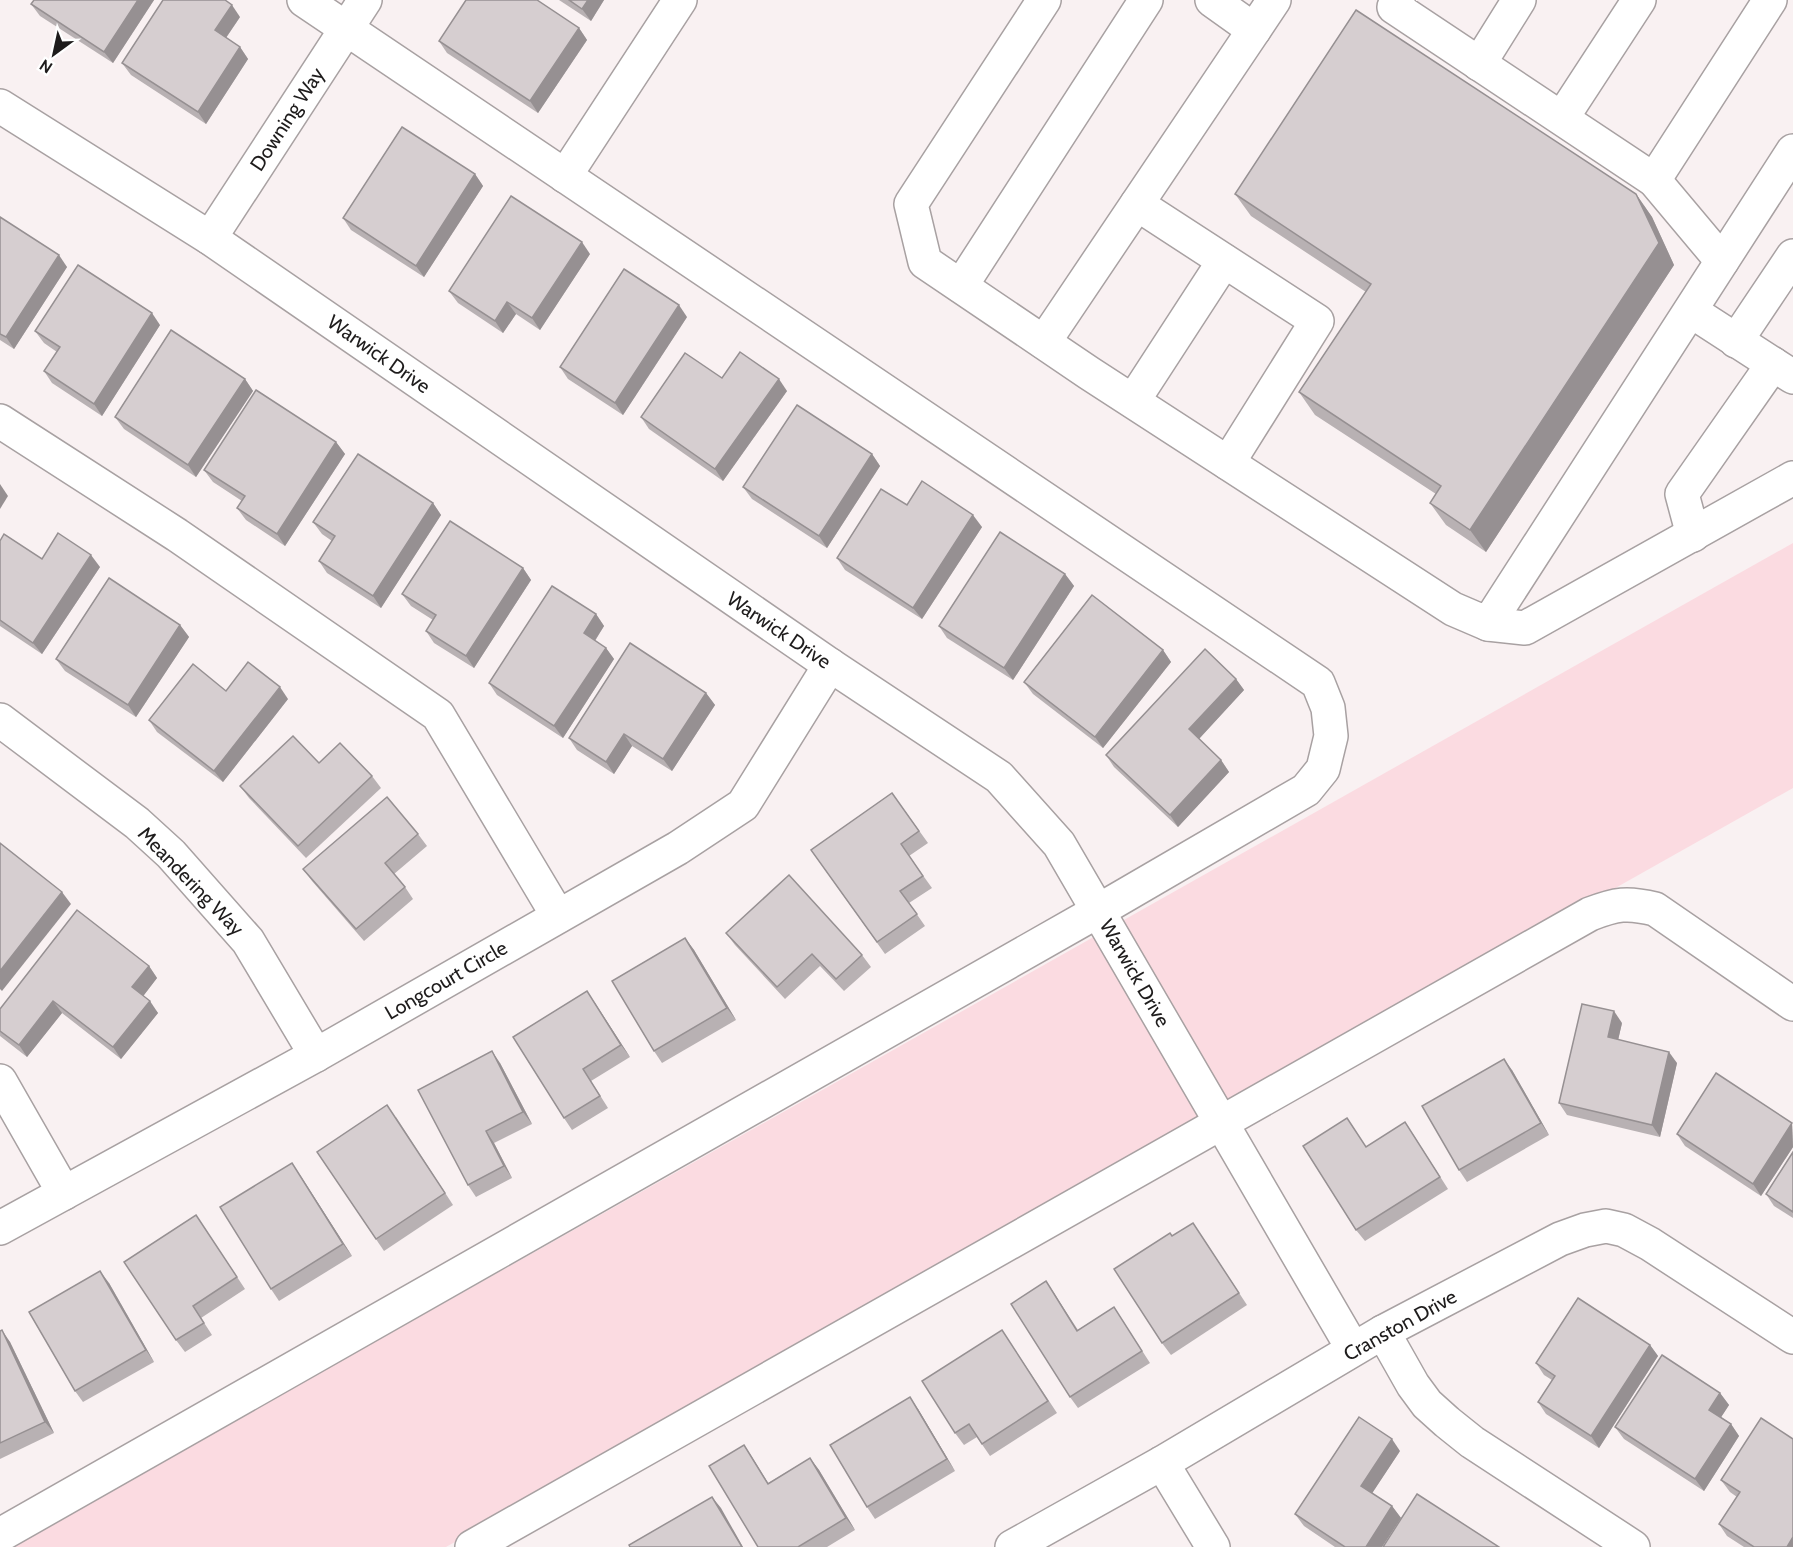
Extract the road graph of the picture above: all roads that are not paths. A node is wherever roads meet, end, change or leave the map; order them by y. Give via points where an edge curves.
1 (304, 0) edge
2 (365, 0) edge
3 (680, 0) edge
4 (1044, 0) edge
5 (1146, 0) edge
6 (1212, 0) edge
7 (1274, 0) edge
8 (1519, 0) edge
9 (1639, 0) edge
10 (1770, 0) edge
11 (1392, 2) edge
12 (347, 28) junction
13 (1254, 30) junction
14 (1479, 64) junction
15 (0, 106) edge
16 (1562, 118) junction
17 (1793, 151) edge
18 (565, 176) junction
19 (1654, 180) junction
20 (1137, 204) junction
21 (210, 238) junction
22 (1224, 261) junction
23 (1722, 261) junction
24 (1787, 277) edge
25 (961, 286) junction
26 (1691, 311) junction
27 (1736, 341) junction
28 (1044, 342) junction
29 (1783, 371) edge
30 (1133, 401) junction
31 (0, 421) edge
32 (1228, 463) junction
33 (1793, 478) edge
34 (1693, 535) junction
35 (1488, 624) junction
36 (830, 665) junction
37 (0, 720) edge
38 (1098, 911) junction
39 (558, 916) junction
40 (1793, 1004) edge
41 (316, 1054) junction
42 (0, 1081) edge
43 (1222, 1122) junction
44 (64, 1193) junction
45 (0, 1228) edge
46 (1383, 1332) junction
47 (1793, 1337) edge
48 (1353, 1350) junction
49 (1162, 1463) junction
50 (0, 1535) edge
51 (472, 1547) edge
52 (1012, 1547) edge
53 (1213, 1547) edge
54 (1633, 1547) edge

1 - 12 street
2 - 12 street, Downing Way
3 - 18 street
4 - 25 street via 911,204 925,262
5 - 25 street
6 - 13 street
7 - 13 street
8 - 14 street
9 - 16 street
10 - 19 street
11 - 14 street
12 - 18 street
12 - 21 street, Downing Way
13 - 20 street
14 - 16 street
15 - 21 street, Warwick Drive
16 - 19 street
17 - 23 street
18 - 38 street via 1318,683 1328,708 1331,736 1323,769 1306,790
19 - 23 street
20 - 22 street
20 - 28 street
21 - 36 street, Warwick Drive
22 - 30 street
22 - 32 street via 1317,321
23 - 26 street
24 - 27 street
25 - 28 street
26 - 27 street
26 - 35 street
27 - 29 street
28 - 30 street
29 - 34 street via 1683,494
30 - 32 street
31 - 39 street via 177,535 438,715
32 - 35 street via 1453,609
33 - 34 street
34 - 35 street via 1525,628
36 - 38 street, Warwick Drive via 999,777 1059,844
36 - 39 street, Longcourt Circle via 743,805 678,848
37 - 41 street, Meandering Way via 171,854 248,941
38 - 43 street, Warwick Drive
38 - 50 street
39 - 41 street, Longcourt Circle
40 - 43 street via 1654,909 1631,903 1615,905 1590,914
41 - 44 street, Longcourt Circle
42 - 44 street
43 - 48 street, Warwick Drive
43 - 51 street
44 - 45 street, Longcourt Circle
46 - 47 street, Cranston Drive via 1560,1239 1606,1227 1624,1230 1650,1244
46 - 48 street, Cranston Drive
46 - 54 street via 1413,1385 1447,1422
48 - 49 street, Cranston Drive
49 - 52 street, Cranston Drive
49 - 53 street

